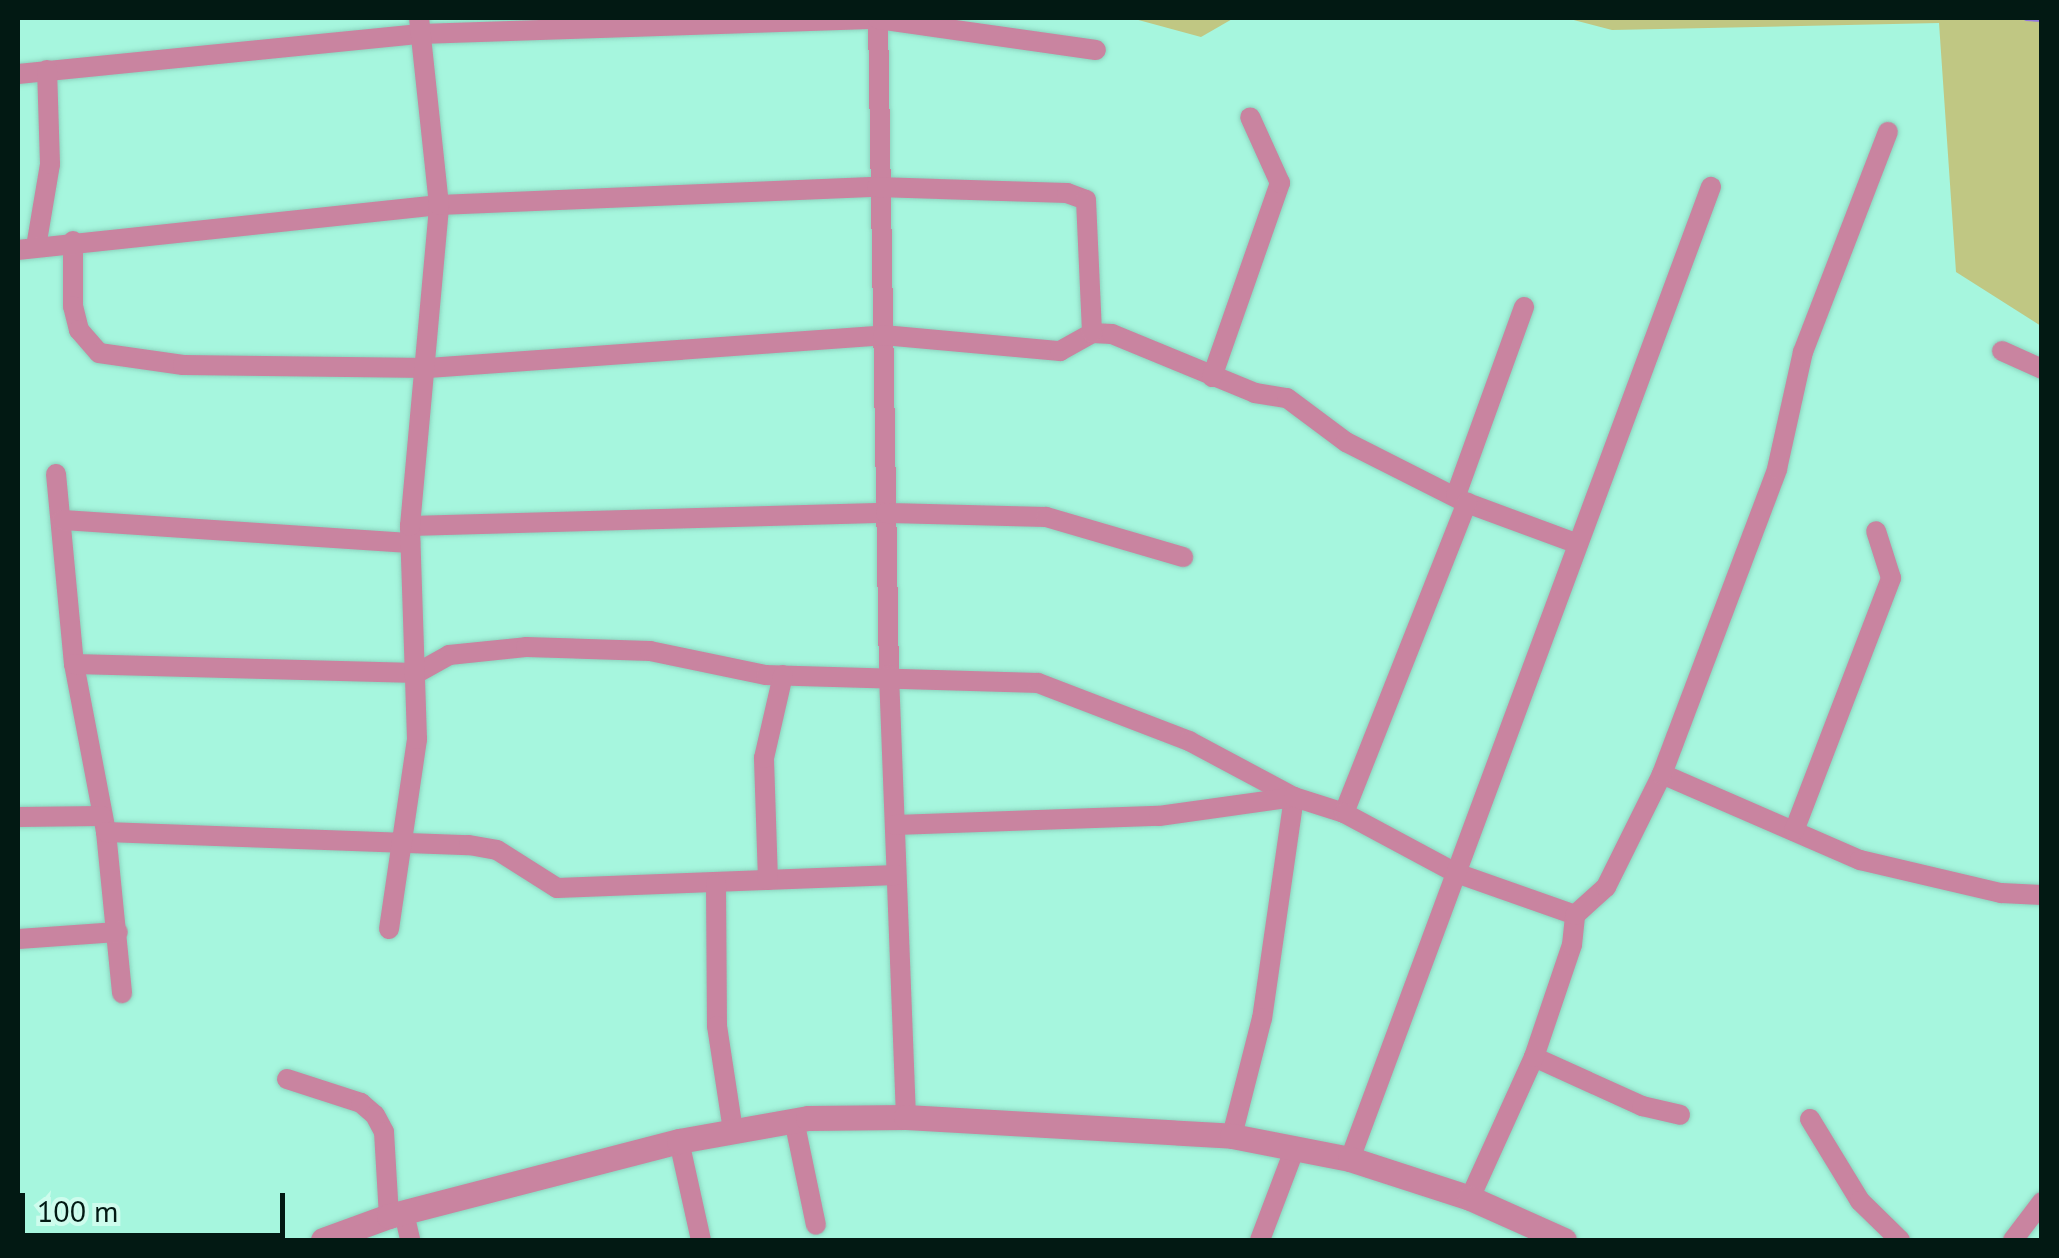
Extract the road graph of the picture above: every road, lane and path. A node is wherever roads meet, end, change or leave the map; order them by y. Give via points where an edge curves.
1 (878, 19) edge
2 (420, 26) edge
3 (1096, 50) dead end
4 (47, 70) junction
5 (18, 74) edge
6 (1250, 117) dead end
7 (1888, 132) dead end
8 (877, 187) junction
9 (1712, 188) dead end
10 (439, 205) junction
11 (73, 241) junction
12 (27, 248) edge
13 (1524, 307) dead end
14 (1092, 333) junction
15 (883, 335) junction
16 (2002, 350) dead end
17 (428, 368) junction
18 (2042, 369) edge
19 (1212, 377) junction
20 (56, 474) dead end
21 (1461, 499) junction
22 (886, 513) junction
23 (62, 520) junction
24 (1876, 532) dead end
25 (410, 535) junction
26 (1578, 544) junction
27 (1183, 557) dead end
28 (74, 664) junction
29 (417, 673) junction
30 (783, 675) junction
31 (888, 675) junction
32 (1662, 774) junction
33 (1294, 798) junction
34 (1344, 813) junction
35 (18, 816) edge
36 (104, 824) junction
37 (895, 825) junction
38 (1794, 831) junction
39 (401, 840) junction
40 (1456, 874) junction
41 (896, 875) junction
42 (768, 880) junction
43 (716, 884) junction
44 (2042, 895) edge
45 (1576, 915) junction
46 (389, 929) dead end
47 (118, 932) junction
48 (18, 939) edge
49 (122, 993) dead end
50 (1534, 1057) junction
51 (287, 1079) dead end
52 (1680, 1115) dead end
53 (906, 1117) junction
54 (794, 1120) junction
55 (1810, 1120) dead end
56 (732, 1130) junction
57 (1232, 1136) junction
58 (679, 1141) junction
59 (1294, 1148) junction
60 (1350, 1159) junction
61 (1470, 1198) junction
62 (2042, 1202) edge
63 (396, 1214) junction
64 (816, 1225) dead end
65 (1554, 1238) edge
66 (323, 1240) edge
67 (410, 1240) edge
68 (701, 1240) edge
69 (1260, 1240) edge
70 (1900, 1240) edge
71 (2013, 1240) edge

1 - 2 street
1 - 3 street
1 - 8 street
2 - 4 street
2 - 10 street
4 - 5 street
4 - 12 street via 50,164
6 - 19 street via 1280,183
7 - 32 street via 1804,352 1777,468
8 - 10 street
8 - 14 street via 1067,193 1086,200
8 - 15 street
9 - 26 street
10 - 11 street
10 - 17 street
11 - 12 street
11 - 17 street via 73,306 80,330 100,353 183,365
13 - 21 street
14 - 15 street via 1060,351
14 - 19 street via 1112,334
15 - 17 street
15 - 22 street
16 - 18 street
17 - 25 street
19 - 21 street via 1304,406 1346,442
20 - 23 street
21 - 26 street
21 - 34 street
22 - 25 street
22 - 27 street via 1046,517
22 - 31 street
23 - 25 street
23 - 28 street
24 - 38 street via 1891,578
25 - 29 street
26 - 40 street
28 - 29 street
28 - 36 street
29 - 30 street via 450,655 526,647 650,651
29 - 39 street via 416,739
30 - 31 street
30 - 42 street via 764,758
31 - 33 street via 1038,682 1189,741
31 - 37 street
32 - 38 street
32 - 45 street via 1606,887
33 - 34 street
33 - 37 street via 1160,816
33 - 57 street via 1262,1018
34 - 40 street
35 - 36 street
36 - 39 street
36 - 47 street
37 - 41 street
38 - 44 street via 1860,860 2001,894
39 - 43 street via 497,850 558,888
39 - 46 street
40 - 45 street
40 - 60 street
41 - 42 street
41 - 53 street
42 - 43 street
43 - 56 street via 717,1026
45 - 50 street
47 - 48 street
47 - 49 street
50 - 52 street via 1642,1106
50 - 61 street
51 - 63 street via 361,1103 375,1116 384,1132
53 - 54 street
53 - 57 street
54 - 56 street
54 - 64 street
55 - 70 street via 1860,1201
56 - 58 street
57 - 59 street
58 - 63 street
58 - 68 street
59 - 60 street
59 - 69 street
60 - 61 street
61 - 65 street
62 - 71 street
63 - 66 street
63 - 67 street

